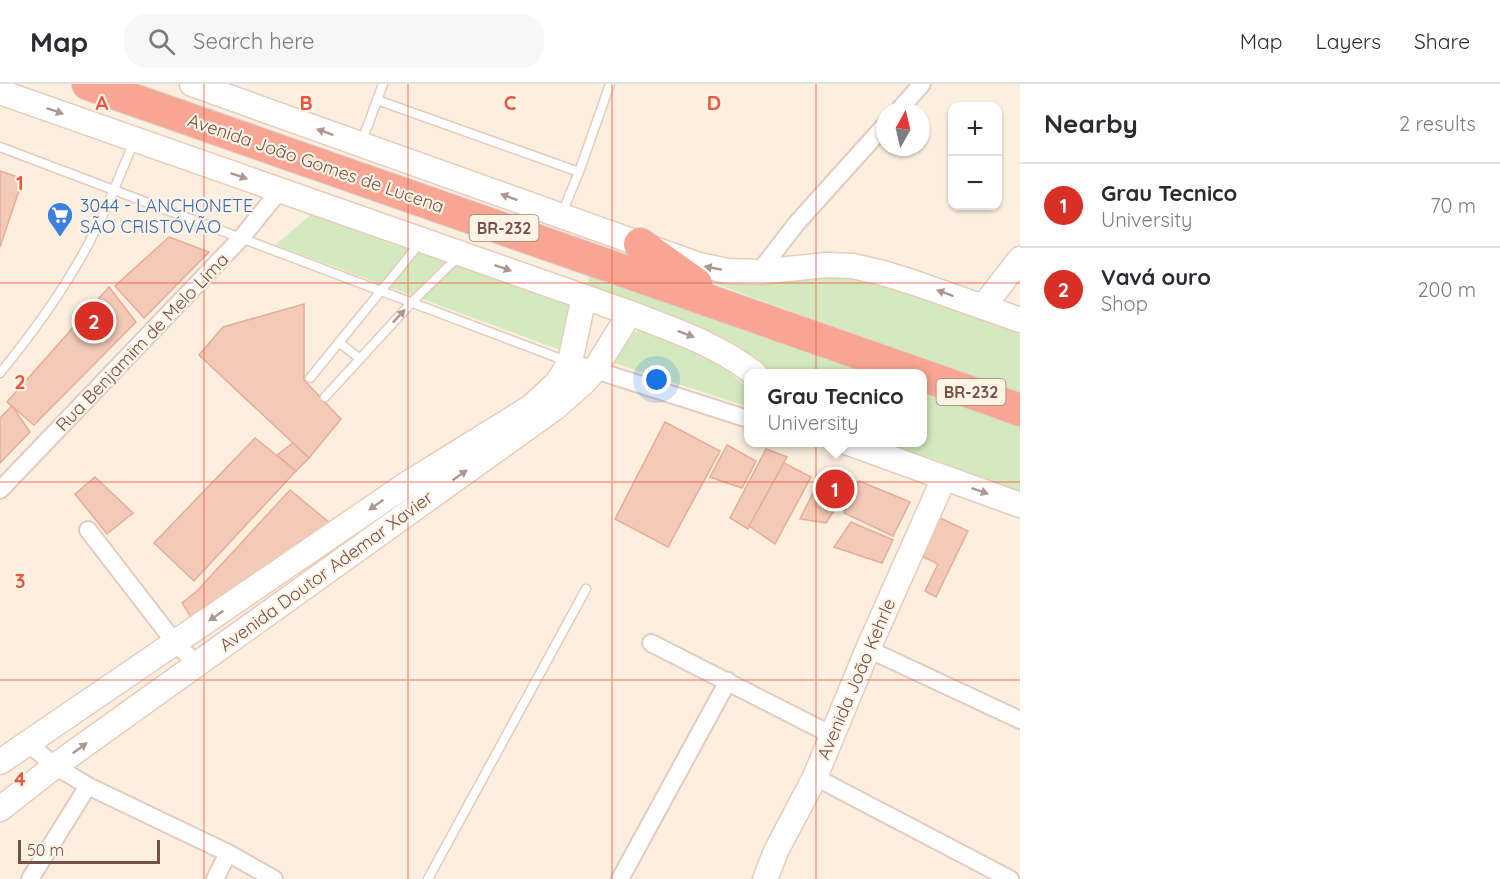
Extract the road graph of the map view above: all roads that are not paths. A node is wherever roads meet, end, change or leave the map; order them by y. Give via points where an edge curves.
1 (88, 84) edge
2 (192, 84) edge
3 (383, 84) edge
4 (610, 84) edge
5 (922, 84) edge
6 (0, 92) edge
7 (377, 100) junction
8 (906, 102) edge
9 (876, 135) edge
10 (135, 139) junction
11 (361, 145) junction
12 (0, 147) edge
13 (579, 172) junction
14 (114, 189) junction
15 (280, 190) junction
16 (561, 216) junction
17 (242, 237) junction
18 (423, 240) junction
19 (640, 244) junction
20 (462, 254) junction
21 (1020, 259) edge
22 (759, 272) junction
23 (383, 290) junction
24 (584, 297) junction
25 (413, 301) junction
26 (982, 307) junction
27 (630, 313) junction
28 (767, 319) junction
29 (1020, 320) edge
30 (340, 343) junction
31 (360, 359) junction
32 (570, 362) junction
33 (749, 369) edge
34 (906, 369) edge
35 (594, 371) junction
36 (0, 373) edge
37 (927, 377) edge
38 (310, 378) dead end
39 (325, 397) dead end
40 (1020, 410) edge
41 (744, 418) edge
42 (860, 447) edge
43 (944, 478) junction
44 (0, 490) edge
45 (415, 493) junction
46 (1020, 505) edge
47 (88, 530) dead end
48 (586, 589) dead end
49 (176, 644) junction
50 (651, 644) dead end
51 (868, 649) junction
52 (196, 664) junction
53 (728, 681) junction
54 (1020, 720) edge
55 (832, 735) junction
56 (28, 743) junction
57 (0, 762) edge
58 (55, 766) junction
59 (815, 777) junction
60 (88, 786) junction
61 (0, 809) edge
62 (228, 853) junction
63 (30, 879) edge
64 (215, 879) edge
65 (274, 879) edge
66 (428, 879) edge
67 (620, 879) edge
68 (765, 879) edge
69 (1010, 879) edge

1 - 28 highway, Avenida João Gomes de Lucena / BR-232
11 -> 2 street, Avenida João Gomes de Lucena
3 - 7 lane
4 - 13 lane
5 - 8 street
6 -> 10 street, Avenida João Gomes de Lucena
7 - 11 lane
7 - 13 lane
9 - 22 street via 796,224
10 - 14 lane
10 -> 15 street, Avenida João Gomes de Lucena
16 -> 11 street, Avenida João Gomes de Lucena
12 - 14 lane
13 - 16 lane
14 - 17 lane
14 - 36 lane via 76,265
15 - 17 street, Rua Benjamim de Melo Lima
15 - 18 street, Avenida João Gomes de Lucena
16 - 19 street, Avenida João Gomes de Lucena
17 - 23 lane
17 - 44 street, Rua Benjamim de Melo Lima
18 - 20 street, Avenida João Gomes de Lucena
18 - 23 lane
22 -> 19 street, Avenida João Gomes de Lucena via 699,265
19 - 28 highway via 700,288
20 -> 24 street, Avenida João Gomes de Lucena
20 - 25 lane
21 - 26 street
26 -> 22 street, Avenida João Gomes de Lucena via 853,266
23 - 25 lane
23 - 30 lane
24 - 27 street, Avenida João Gomes de Lucena
24 - 32 street, Avenida Doutor Ademar Xavier
31 -> 25 lane
25 - 32 lane
26 - 29 street, Avenida João Gomes de Lucena
27 -> 33 street, Avenida João Gomes de Lucena via 712,345
27 - 35 street, Avenida Doutor Ademar Xavier
28 - 34 highway, Avenida João Gomes de Lucena / BR-232
30 - 31 lane
30 - 38 lane
31 - 39 lane
32 - 35 street
32 - 45 street, Avenida Doutor Ademar Xavier via 557,384 531,407
35 - 41 street
45 -> 35 street, Avenida Doutor Ademar Xavier via 536,423
37 - 40 highway, Avenida João Gomes de Lucena / BR-232
42 - 43 street
43 -> 46 street
43 - 51 street, Avenida João Kehrle
45 -> 49 street, Avenida Doutor Ademar Xavier
45 - 52 street, Avenida Doutor Ademar Xavier
47 - 49 street
48 - 66 lane
49 - 52 street
49 - 56 street, Avenida Doutor Ademar Xavier
50 - 53 street
51 - 54 street
51 - 55 street, Avenida João Kehrle
58 -> 52 street, Avenida Doutor Ademar Xavier
53 - 55 street
53 - 67 street
55 - 59 street, Avenida João Kehrle
56 - 57 street, Avenida Doutor Ademar Xavier
56 - 58 street
58 - 60 street
58 - 61 street, Avenida Doutor Ademar Xavier
59 - 68 street, Avenida João Kehrle
59 - 69 street
60 - 62 street
60 - 63 street
62 - 64 street
62 - 65 street

